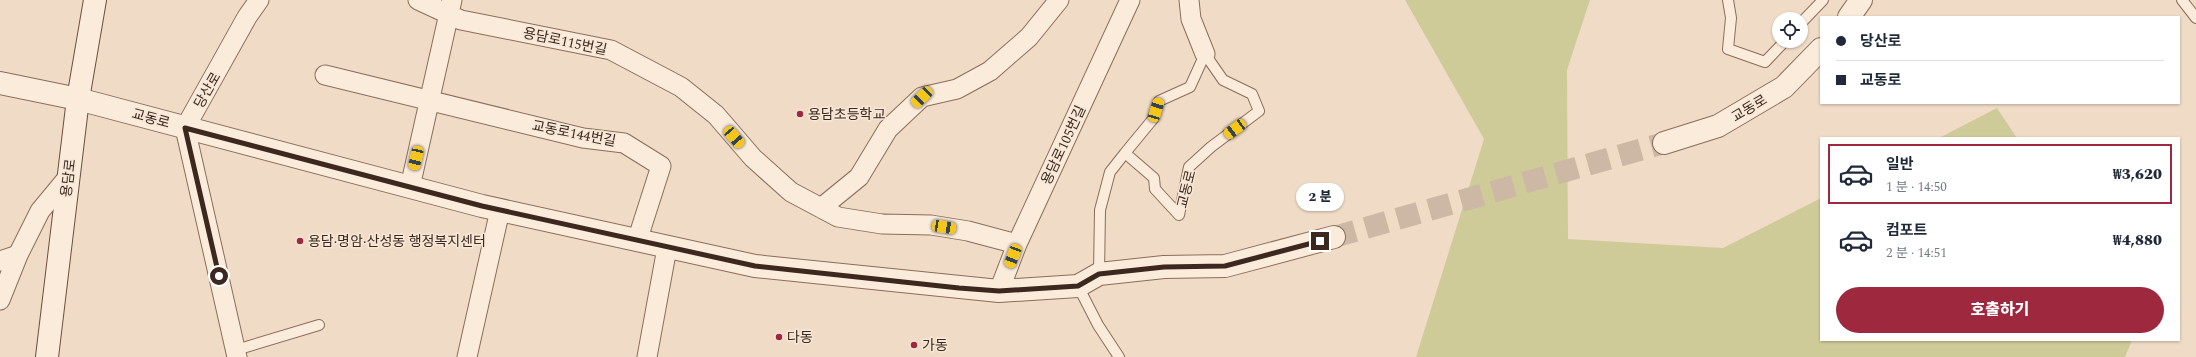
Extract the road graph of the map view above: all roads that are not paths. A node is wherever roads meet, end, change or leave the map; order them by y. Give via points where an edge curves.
1 (95, 0) edge
2 (259, 0) edge
3 (418, 0) edge
4 (1059, 0) edge
5 (1130, 0) edge
6 (1189, 0) edge
7 (1728, 0) edge
8 (1823, 0) edge
9 (1861, 0) edge
10 (2182, 0) edge
11 (451, 7) edge
12 (1808, 16) edge
13 (1850, 16) edge
14 (2196, 18) edge
15 (1779, 48) edge
16 (1820, 50) edge
17 (1205, 54) junction
18 (324, 75) dead end
19 (0, 83) edge
20 (78, 99) junction
21 (430, 100) junction
22 (185, 128) junction
23 (1664, 143) tunnel mouth
24 (1125, 153) junction
25 (69, 176) junction
26 (410, 187) junction
27 (821, 208) junction
28 (500, 210) junction
29 (1334, 237) tunnel mouth
30 (637, 241) junction
31 (1017, 244) junction
32 (667, 248) junction
33 (18, 255) junction
34 (0, 261) edge
35 (1099, 274) junction
36 (1078, 286) junction
37 (999, 291) junction
38 (0, 300) edge
39 (319, 324) dead end
40 (236, 354) edge
41 (47, 357) edge
42 (467, 357) edge
43 (647, 357) edge
44 (1120, 357) edge

1 - 20 street, 용담로
2 - 22 street, 당산로
3 - 11 street, 용담로115번길
4 - 27 street via 1029,37 990,71 957,89 922,97 888,129 859,177
5 - 31 street, 용담로105번길
6 - 17 street via 1191,20
7 - 15 lane via 1731,18 1728,49 1766,62
8 - 12 lane
9 - 13 street
10 - 14 lane
11 - 21 street
11 - 27 street, 용담로115번길 via 461,20 611,50 681,87 716,115 753,158 791,192
16 - 23 street, 교동로 via 1784,87 1718,126
17 - 24 lane via 1190,87 1159,101 1153,120
17 - 24 lane, 교동로 via 1223,80 1252,94 1259,112 1211,147 1189,167 1179,215 1155,189 1154,178
18 - 21 street, 교동로144번길
19 - 20 street, 교동로
20 - 22 street, 교동로
20 - 25 street, 용담로
21 - 26 street
21 - 30 street, 교동로144번길 via 583,138 624,143 661,166
22 - 26 street, 교동로
22 - 40 street
24 - 35 lane via 1110,172 1100,210
25 - 33 street via 40,211
25 - 41 street, 용담로
26 - 28 street, 교동로
27 - 31 street, 용담로115번길 via 838,217 882,224 931,225 968,231
28 - 30 street, 교동로
28 - 42 street
29 - 35 street, 교동로 via 1225,266 1164,267
30 - 32 street, 교동로
31 - 37 street, 용담로105번길
32 - 37 street, 교동로 via 755,266
32 - 43 street
33 - 34 street
33 - 38 street
35 - 36 street, 교동로
36 - 37 street, 교동로
36 - 44 lane via 1098,325
39 - 40 lane

